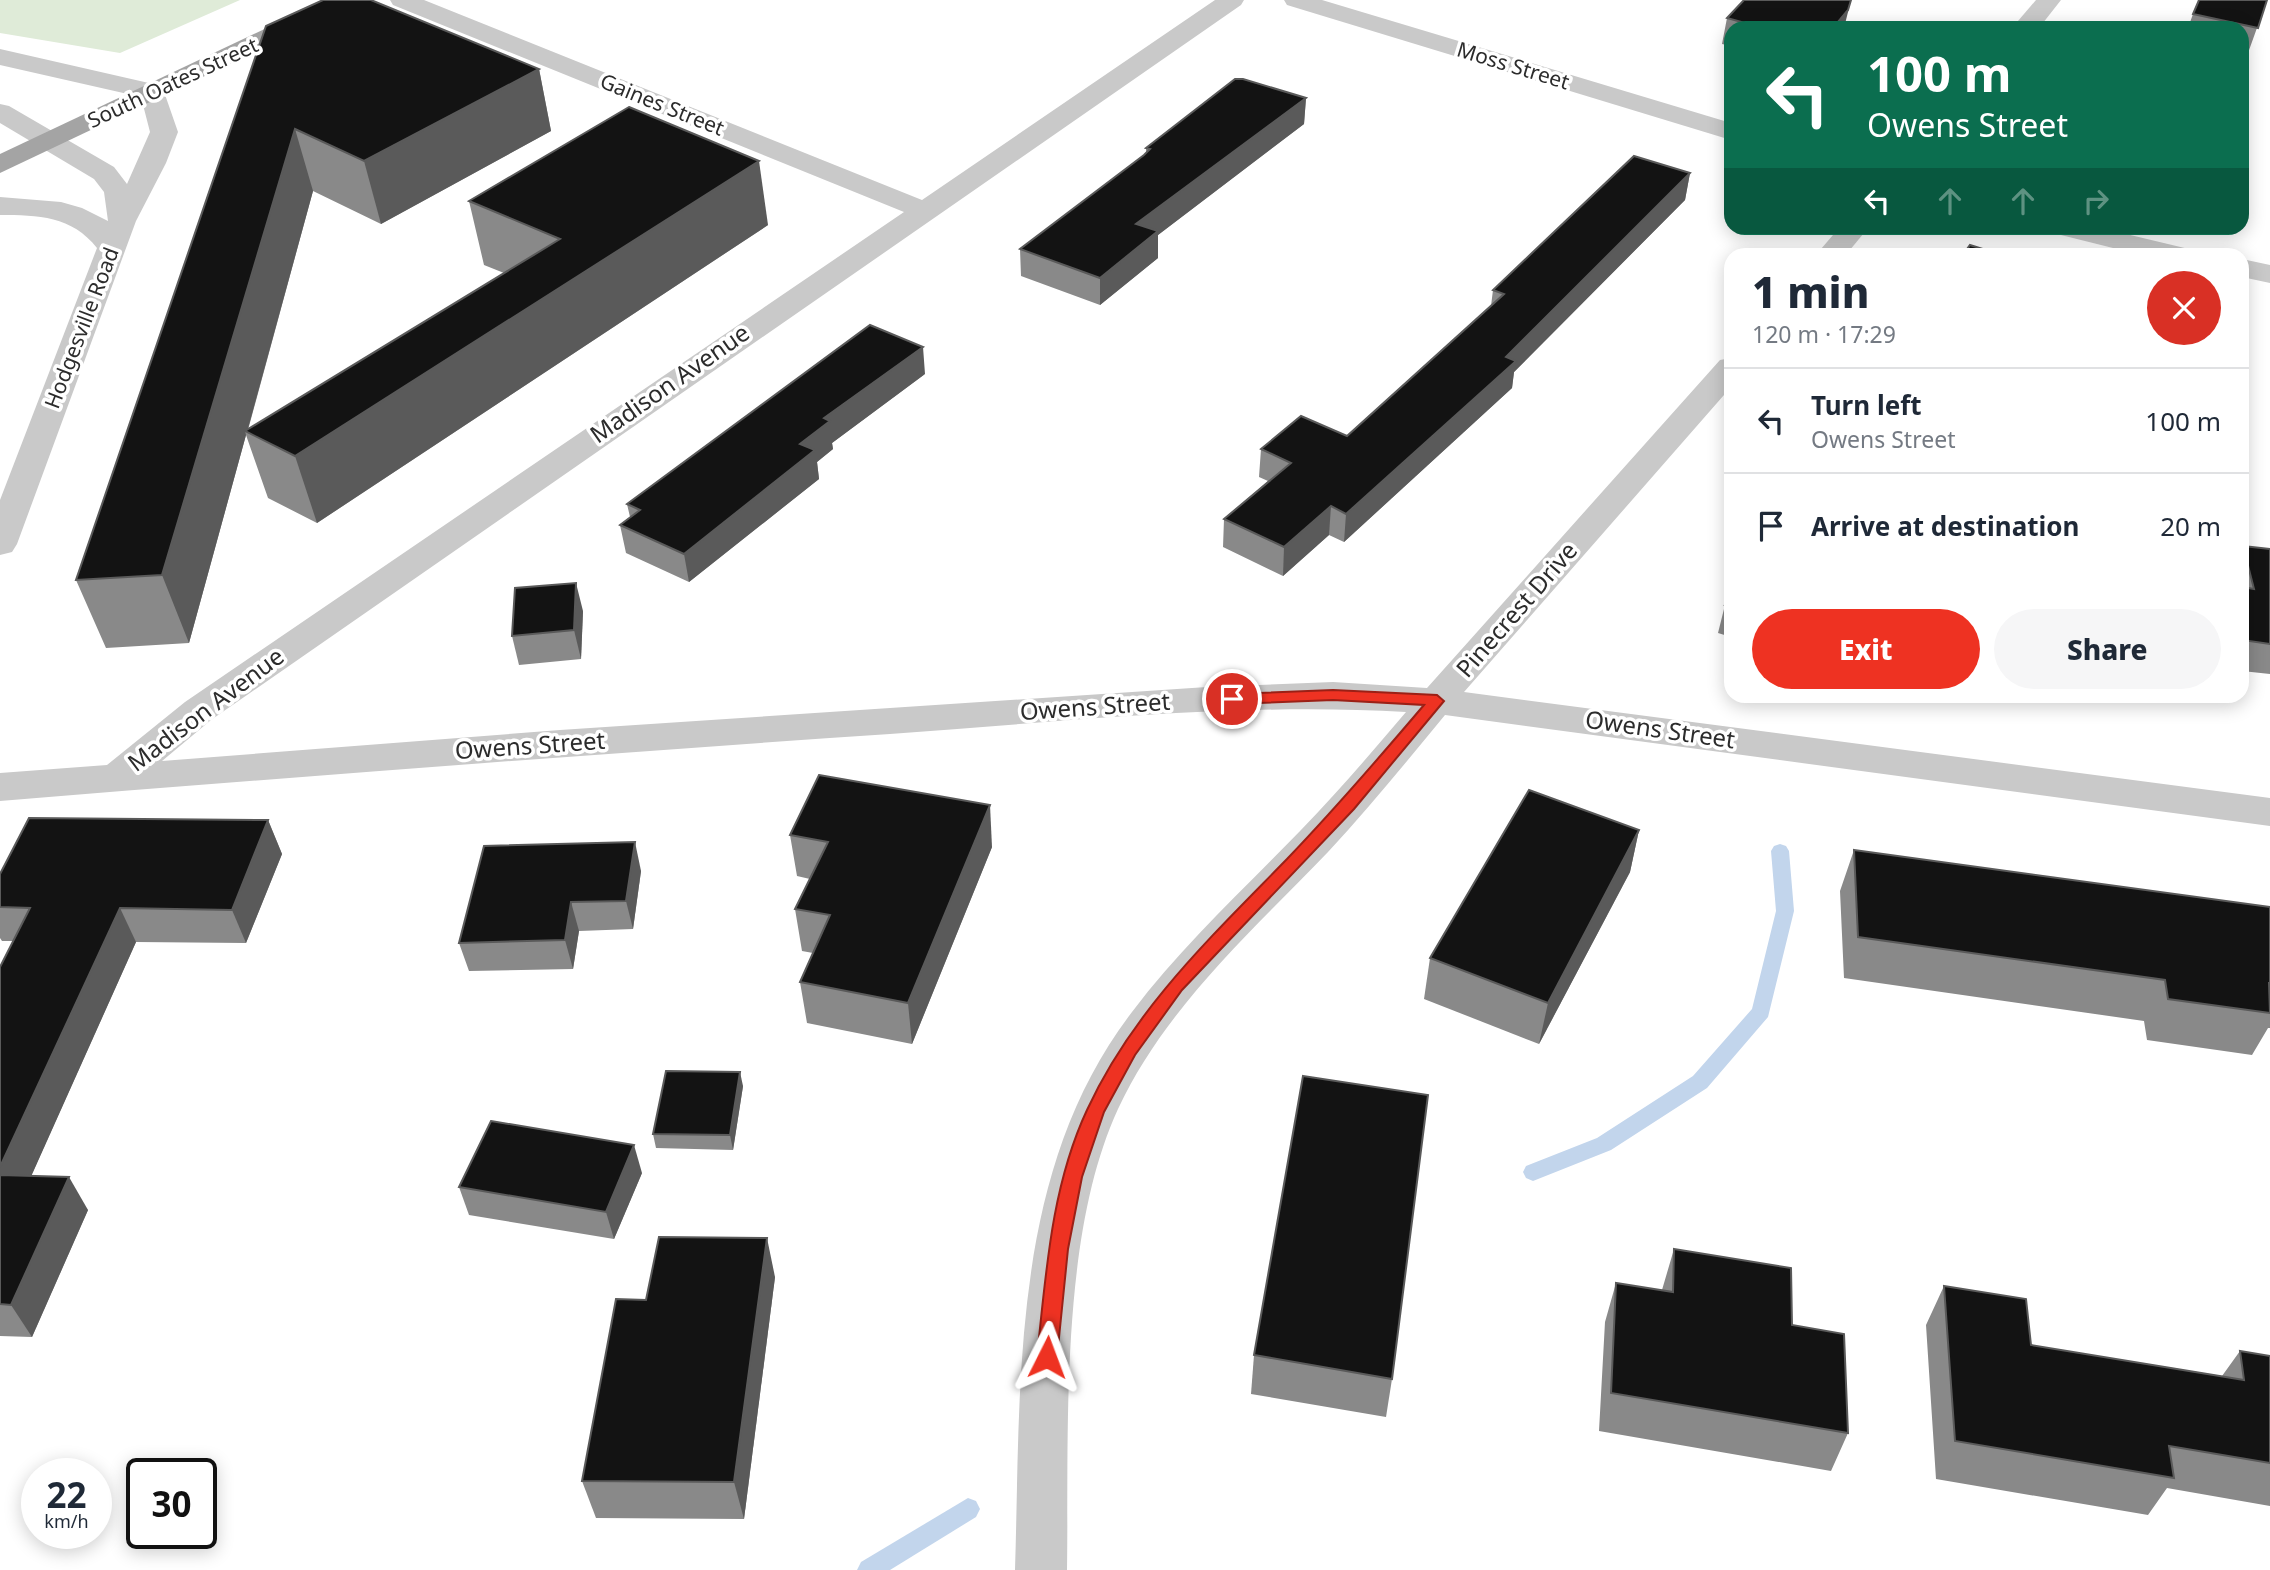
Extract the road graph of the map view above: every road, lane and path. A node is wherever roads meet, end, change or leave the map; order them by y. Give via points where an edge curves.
1 (346, 0) edge
2 (402, 0) edge
3 (1232, 0) edge
4 (1296, 0) edge
5 (2049, 0) edge
6 (2031, 21) edge
7 (5, 61) edge
8 (153, 92) junction
9 (0, 112) edge
10 (1724, 130) edge
11 (50, 142) junction
12 (0, 165) edge
13 (0, 206) edge
14 (923, 210) junction
15 (117, 234) junction
16 (2096, 235) edge
17 (2150, 248) edge
18 (2249, 270) edge
19 (2270, 274) edge
20 (1724, 375) edge
21 (0, 544) edge
22 (1437, 701) junction
23 (116, 778) junction
24 (0, 787) edge
25 (2270, 812) edge
26 (1051, 1568) edge

1 - 8 main road, South Oates Street
2 - 14 street, Gaines Street
3 - 14 street, Madison Avenue
4 - 10 street, Moss Street
5 - 6 street
7 - 8 street
8 - 11 main road, South Oates Street
8 - 15 street via 164,132
9 - 11 street, Hodgesville Road
11 - 12 main road, South Oates Street
11 - 15 street, Hodgesville Road via 104,173 118,192
13 - 15 street via 67,212
14 - 23 street, Madison Avenue via 198,711
15 - 21 street, Hodgesville Road
16 - 17 street
18 - 19 street
20 - 22 street, Pinecrest Drive
22 - 23 street, Owens Street via 1333,695 1207,700
22 - 25 street, Owens Street
22 - 26 street, Pinecrest Drive via 1348,805 1176,985 1129,1050 1095,1111 1072,1177 1048,1332
23 - 24 street, Owens Street

